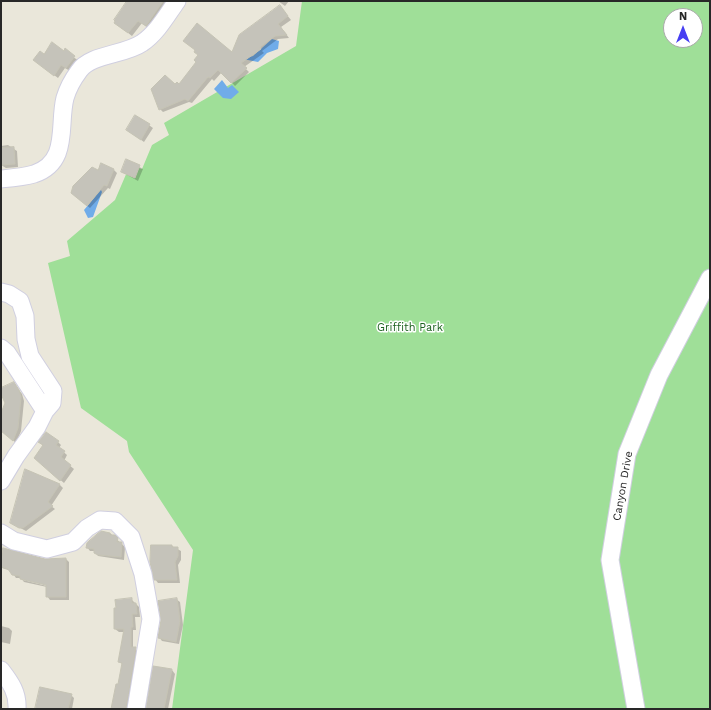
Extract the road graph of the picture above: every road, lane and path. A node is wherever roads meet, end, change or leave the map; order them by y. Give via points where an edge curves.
1 (177, 1) edge
2 (1, 179) edge
3 (710, 278) edge
4 (1, 292) edge
5 (1, 348) edge
6 (45, 411) junction
7 (1, 480) edge
8 (1, 533) edge
9 (1, 670) edge
10 (17, 709) edge
11 (136, 709) edge
12 (636, 709) edge

1 - 2 street via 158,28 142,43 119,54 90,61 80,69 65,98 57,155 47,167 34,174
3 - 12 street, Canyon Drive via 659,375 626,456 610,560
4 - 6 street via 20,301 25,316 30,356 53,392 52,403
5 - 6 street via 8,353
6 - 7 street
8 - 11 street via 14,541 47,549 73,542 100,520 108,520 115,521 131,537 143,574 151,619
9 - 10 street via 11,682 16,694

